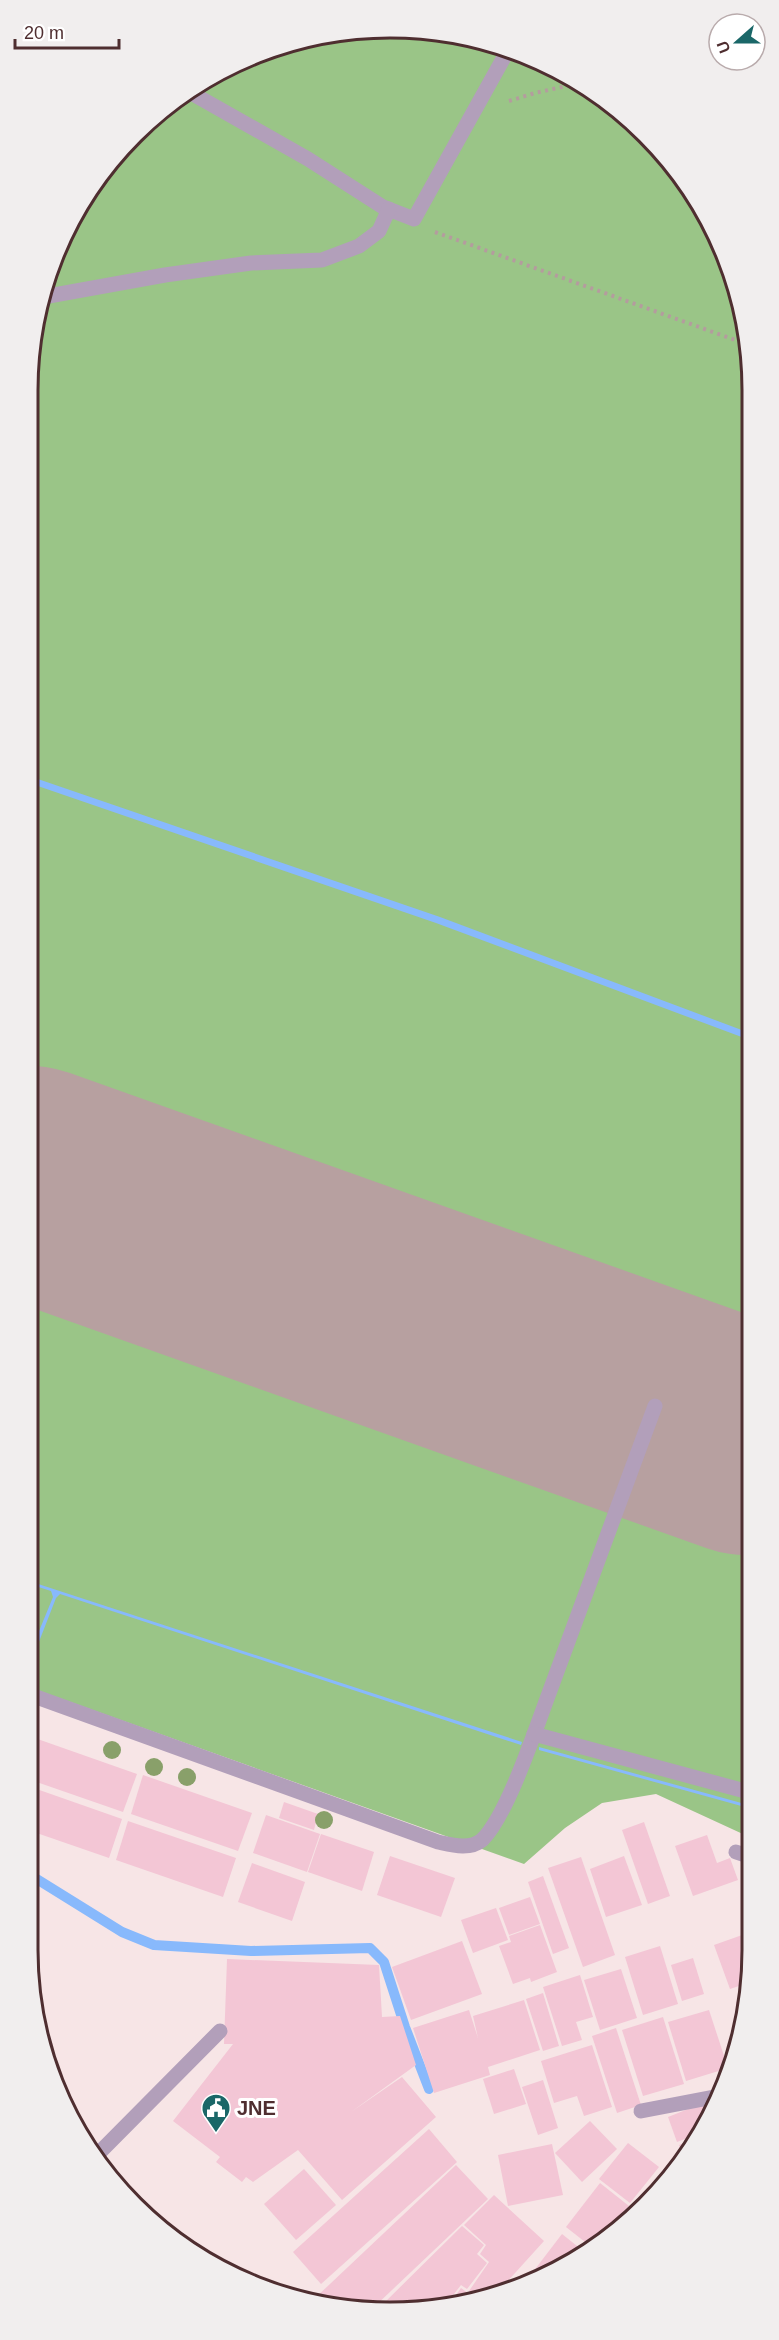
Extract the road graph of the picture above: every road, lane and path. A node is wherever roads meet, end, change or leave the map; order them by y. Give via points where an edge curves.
1 (505, 57) edge
2 (567, 86) edge
3 (196, 96) edge
4 (469, 122) junction
5 (390, 209) junction
6 (414, 219) junction
7 (50, 296) edge
8 (738, 341) edge
9 (655, 1406) dead end
10 (38, 1698) edge
11 (534, 1734) junction
12 (742, 1790) edge
13 (219, 2031) dead end
14 (709, 2098) edge
15 (641, 2111) dead end
16 (101, 2151) edge

1 - 4 street
2 - 4 path via 503,103
3 - 5 street
4 - 6 street
5 - 6 street
5 - 7 street via 379,231 359,246 322,260 251,263
6 - 8 path via 439,235
9 - 11 street
10 - 11 street via 458,1846 475,1844 491,1829
11 - 12 street
13 - 16 street
14 - 15 street

